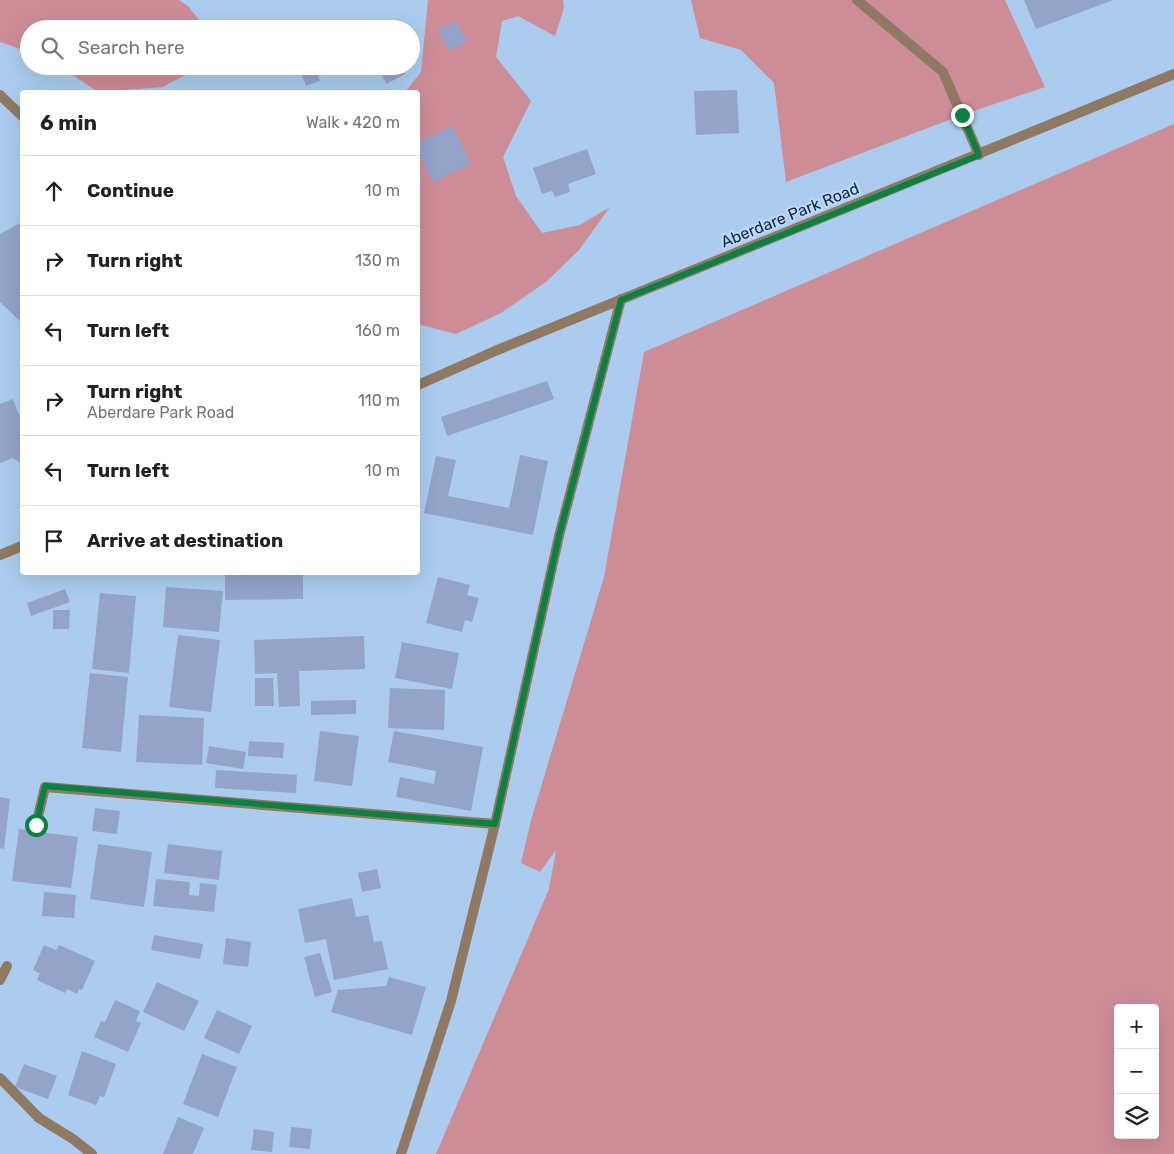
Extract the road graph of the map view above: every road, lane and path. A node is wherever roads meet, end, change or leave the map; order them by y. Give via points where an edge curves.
1 (857, 0) edge
2 (1174, 74) edge
3 (0, 95) edge
4 (20, 114) edge
5 (979, 155) junction
6 (621, 300) junction
7 (420, 384) edge
8 (20, 547) edge
9 (0, 555) edge
10 (495, 824) junction
11 (36, 825) dead end
12 (8, 966) dead end
13 (0, 980) edge
14 (0, 1078) edge
15 (92, 1154) edge
16 (402, 1154) edge

1 - 5 street via 943,72
2 - 5 street, Aberdare Park Road
3 - 4 street
5 - 6 street, Aberdare Park Road
6 - 7 street, Aberdare Park Road
6 - 10 street via 559,536
8 - 9 street
10 - 11 street via 45,786
10 - 16 street via 451,1001
12 - 13 street
14 - 15 street via 39,1118

